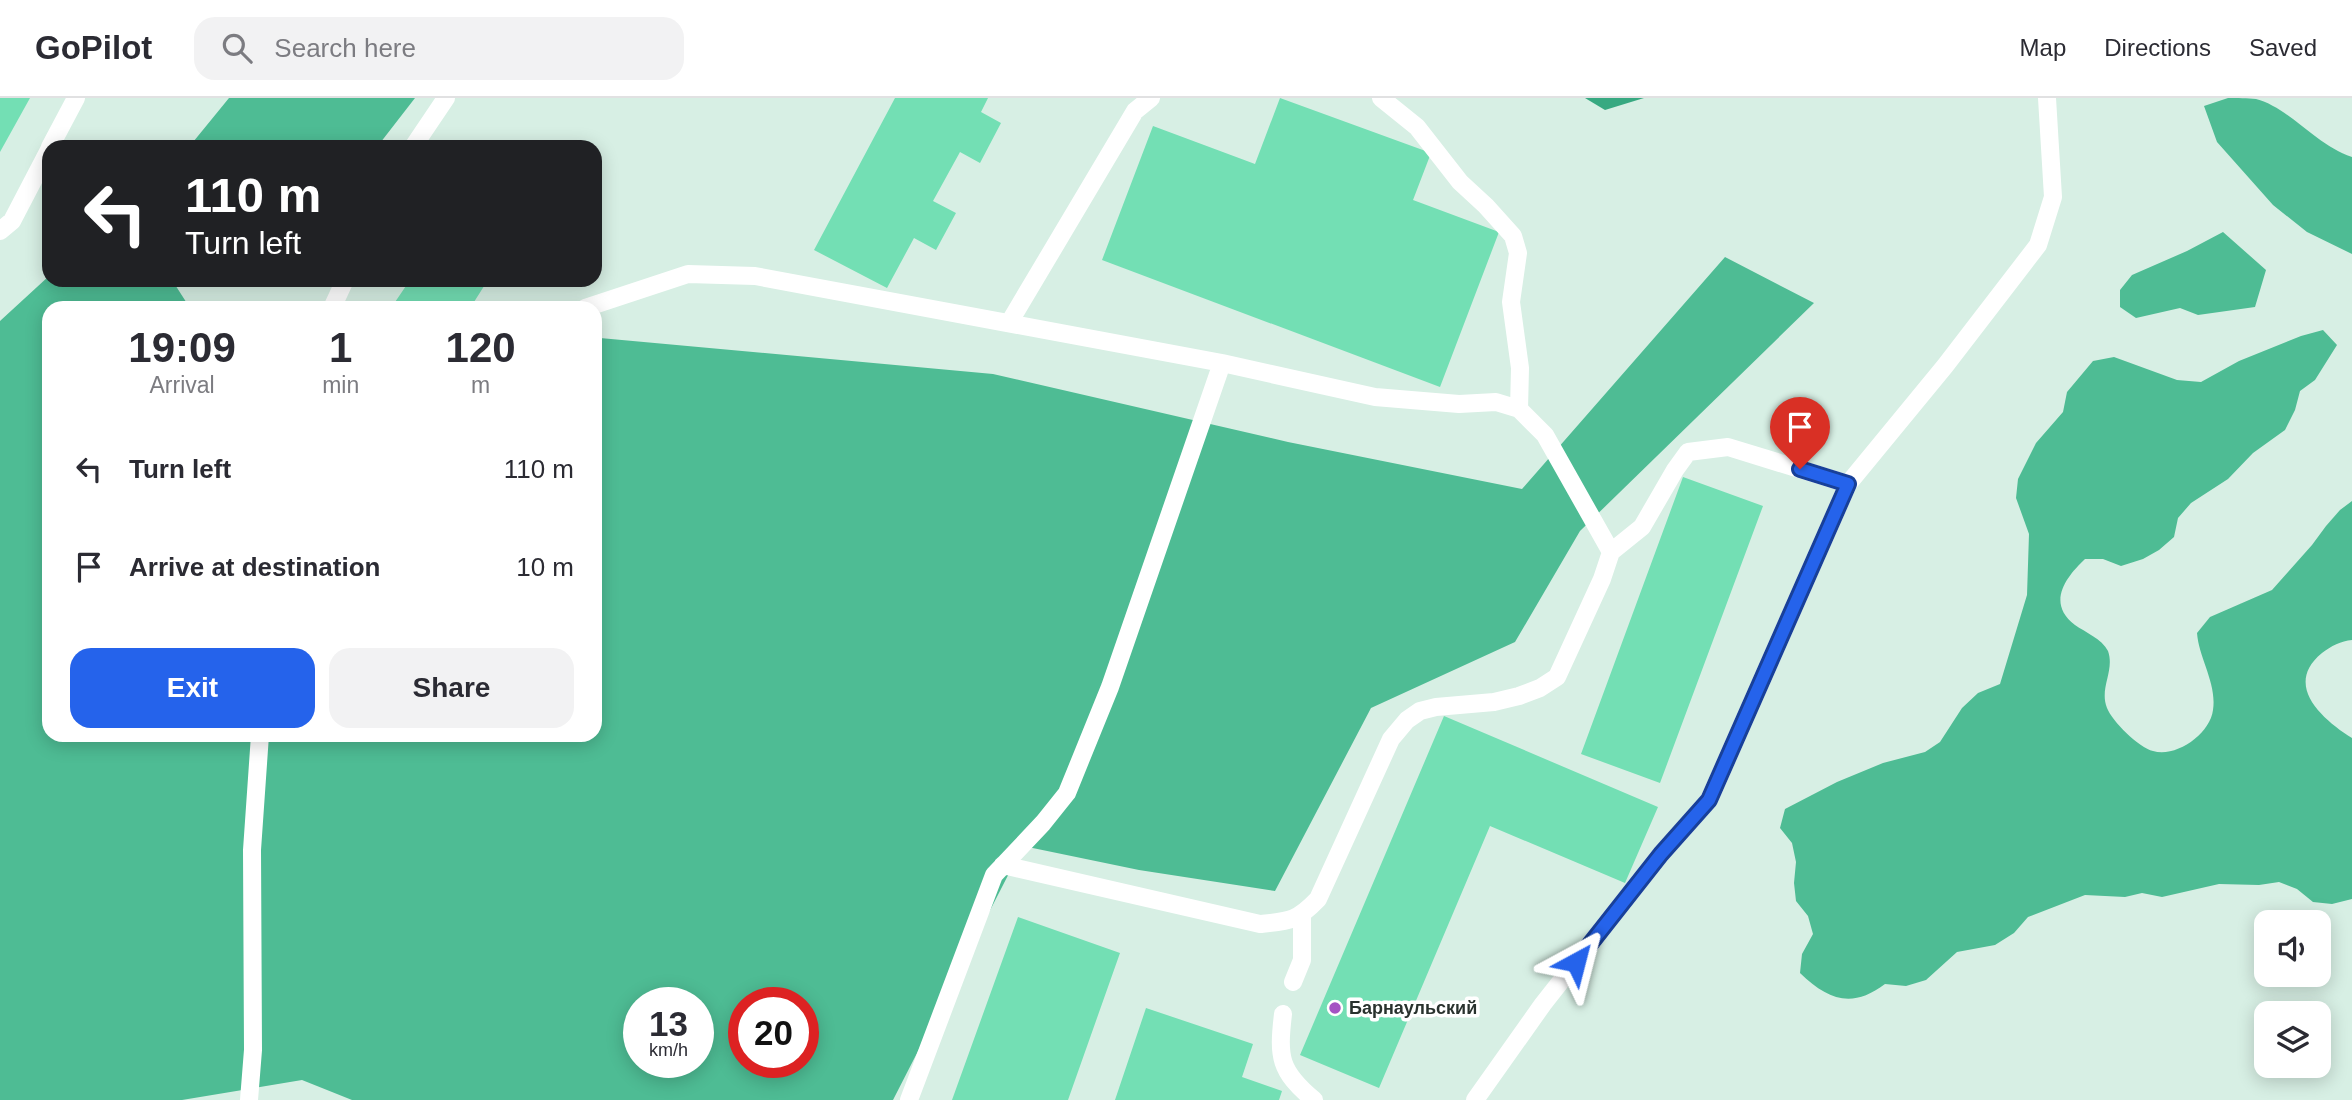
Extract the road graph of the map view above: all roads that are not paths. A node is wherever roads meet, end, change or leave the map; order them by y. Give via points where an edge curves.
1 (76, 98) edge
2 (446, 98) edge
3 (1151, 98) edge
4 (1381, 98) edge
5 (2047, 98) edge
6 (54, 140) edge
7 (418, 140) edge
8 (42, 163) edge
9 (0, 231) edge
10 (602, 302) edge
11 (1009, 323) junction
12 (1222, 363) junction
13 (1519, 409) junction
14 (1848, 484) junction
15 (1611, 552) junction
16 (260, 742) edge
17 (1003, 865) junction
18 (1302, 915) junction
19 (1293, 982) dead end
20 (1283, 1014) dead end
21 (248, 1100) edge
22 (909, 1100) edge
23 (1314, 1100) edge
24 (1475, 1100) edge

1 - 6 lane
2 - 7 lane
3 - 11 lane via 1135,111
4 - 13 lane via 1417,127 1460,182 1513,236 1518,253 1511,302 1520,368
5 - 14 lane via 2053,197 2038,245
8 - 9 lane via 12,221
10 - 11 lane via 688,274 755,276
11 - 12 lane
12 - 13 lane via 1375,397 1496,402
12 - 17 lane via 1110,687 1067,793
13 - 15 lane via 1545,435
14 - 15 lane via 1728,447 1688,452 1642,527
14 - 24 lane via 1709,800 1544,1004
15 - 18 lane via 1557,677 1520,696 1436,707 1407,720 1391,739 1318,899
16 - 21 lane via 252,850 253,1050
17 - 18 lane via 1260,924
17 - 22 lane via 995,875
18 - 19 lane via 1301,960
20 - 23 lane via 1279,1048 1286,1072

